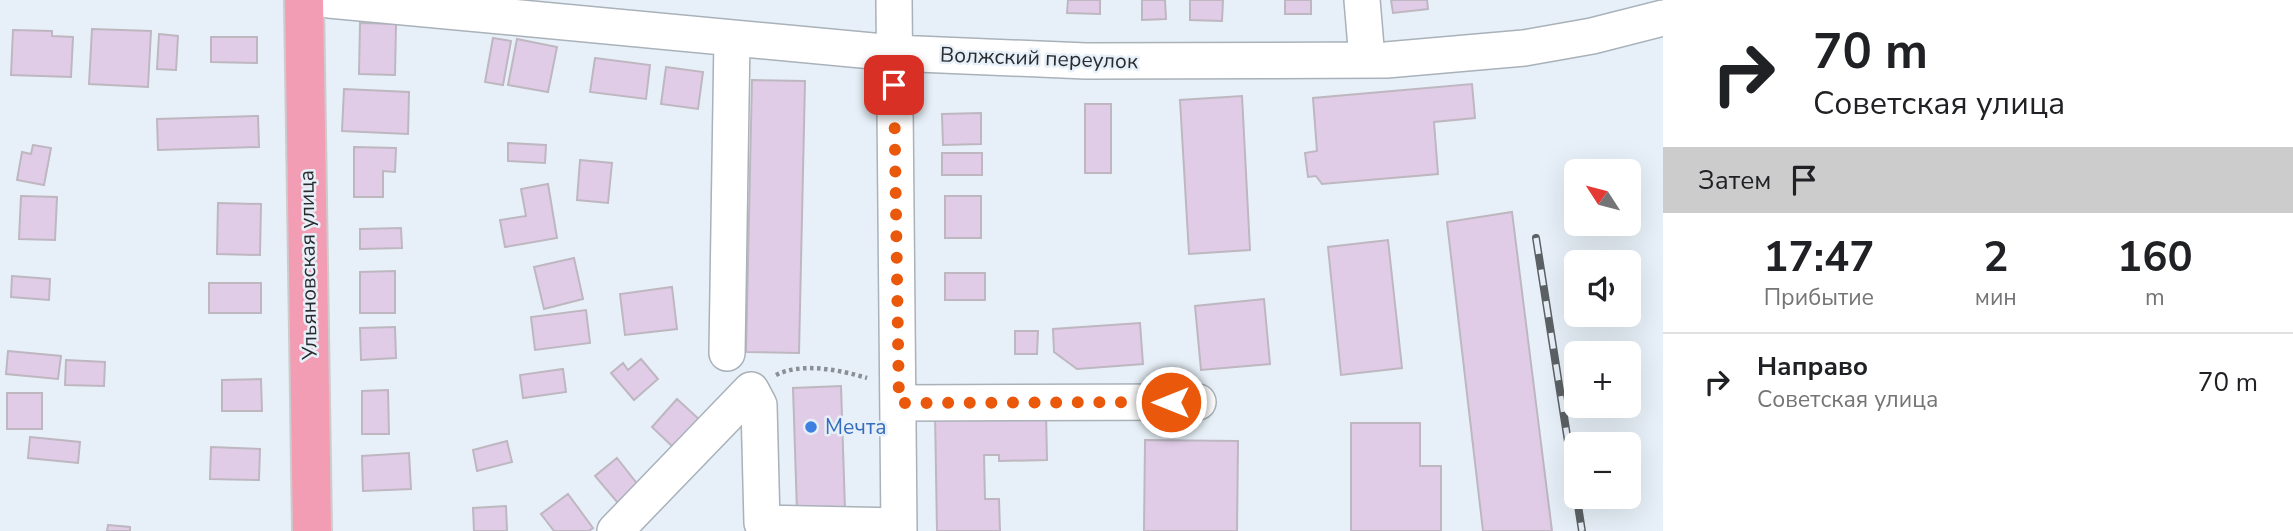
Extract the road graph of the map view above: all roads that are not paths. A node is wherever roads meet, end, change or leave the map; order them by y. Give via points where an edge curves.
1 (304, 0) edge
2 (330, 0) edge
3 (894, 0) edge
4 (1362, 0) edge
5 (1663, 18) edge
6 (732, 38) junction
7 (894, 53) junction
8 (1367, 59) junction
9 (727, 353) dead end
10 (1198, 402) dead end
11 (899, 403) junction
12 (899, 528) edge
13 (312, 531) edge
14 (615, 531) edge

1 - 13 main road, Ульяновская улица
2 - 6 street, Волжский переулок
3 - 7 street
4 - 8 street
5 - 8 street, Волжский переулок via 1524,48
6 - 7 street, Волжский переулок
6 - 9 street
7 - 8 street, Волжский переулок via 1086,61
7 - 11 street
10 - 11 street
11 - 12 street
12 - 14 street via 762,523 759,405 751,390

